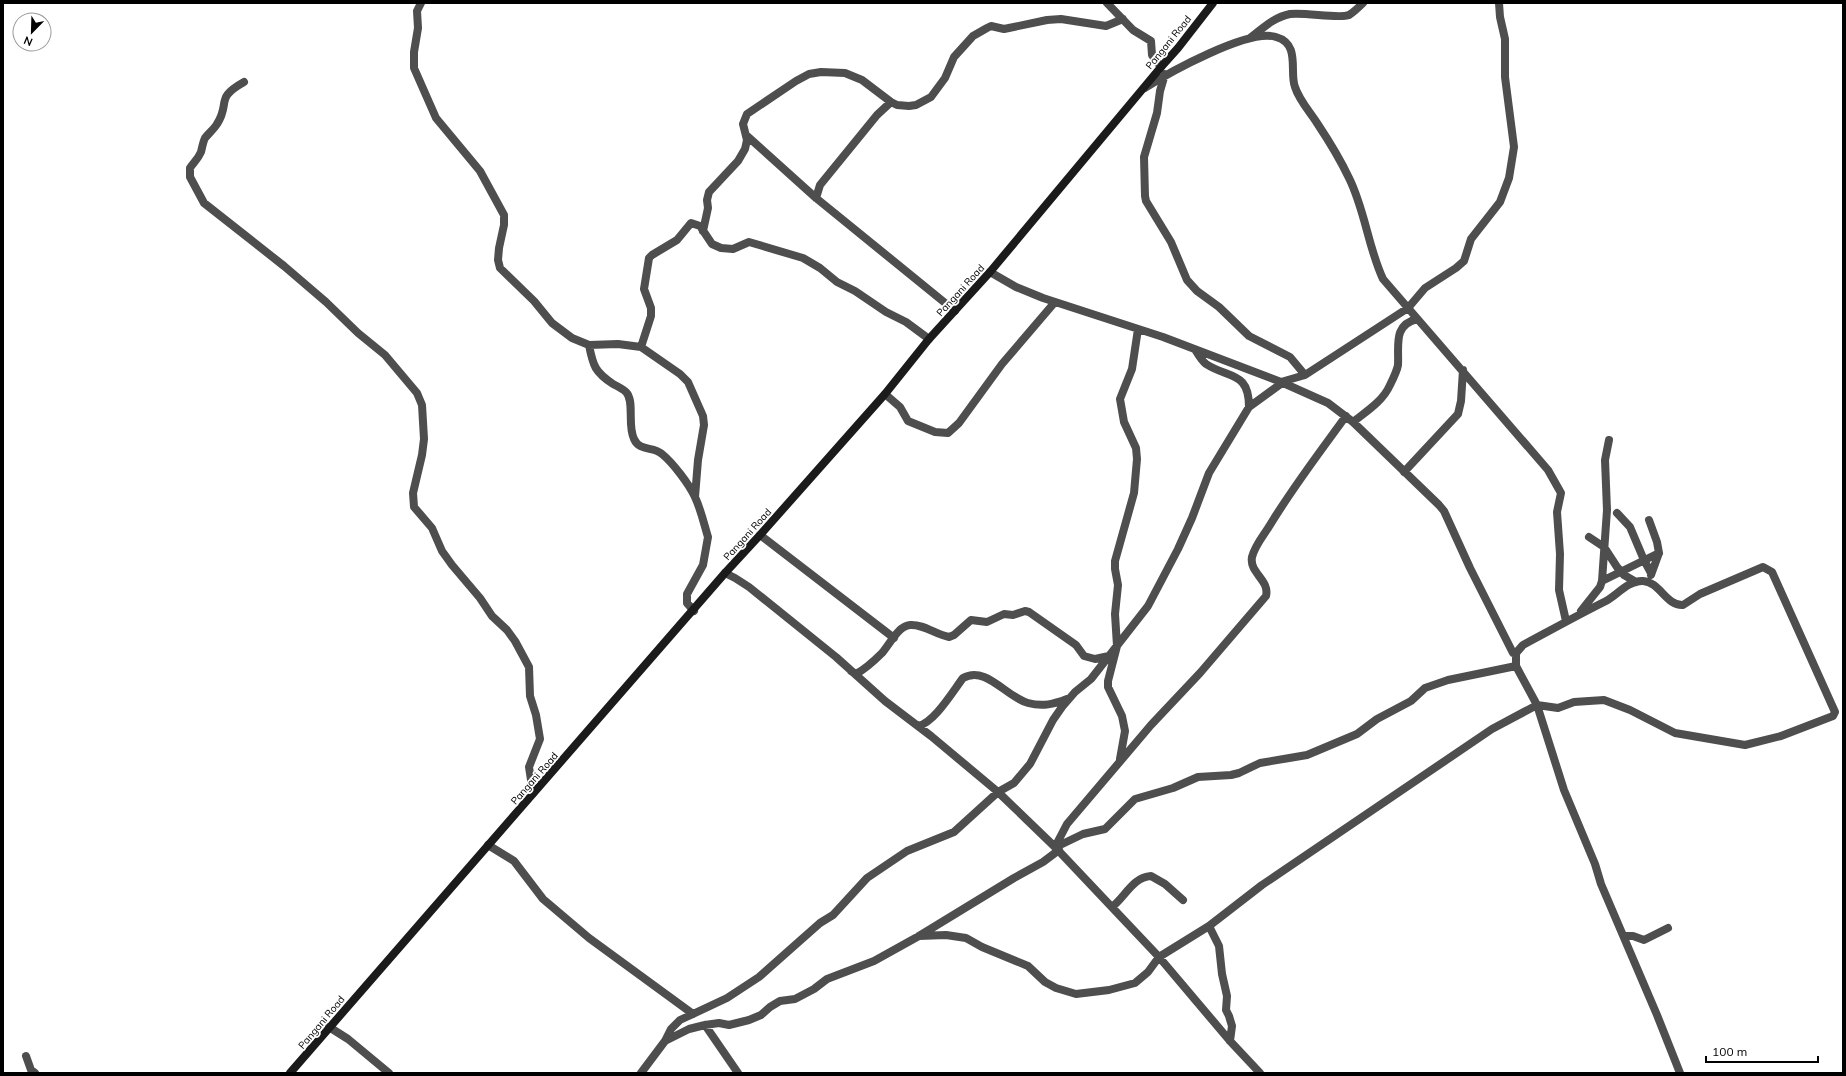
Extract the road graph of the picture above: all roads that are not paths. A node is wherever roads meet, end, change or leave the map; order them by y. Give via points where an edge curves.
1 (421, 3) edge
2 (1106, 3) edge
3 (1213, 3) edge
4 (1363, 3) edge
5 (1499, 3) edge
6 (1123, 19) junction
7 (1247, 40) junction
8 (1161, 67) junction
9 (1165, 74) junction
10 (244, 82) dead end
11 (1144, 89) junction
12 (891, 102) junction
13 (746, 135) junction
14 (816, 198) junction
15 (703, 231) junction
16 (990, 272) junction
17 (1055, 302) junction
18 (1408, 308) junction
19 (955, 311) junction
20 (1417, 318) junction
21 (1138, 329) junction
22 (929, 339) junction
23 (589, 345) junction
24 (641, 347) junction
25 (1195, 350) junction
26 (1463, 370) junction
27 (1305, 375) junction
28 (1281, 382) junction
29 (885, 394) junction
30 (1249, 407) junction
31 (1350, 419) junction
32 (1609, 440) dead end
33 (1404, 472) junction
34 (695, 497) junction
35 (1617, 513) dead end
36 (1649, 520) dead end
37 (760, 536) junction
38 (1589, 537) dead end
39 (1604, 547) junction
40 (1659, 553) junction
41 (1644, 560) junction
42 (1620, 571) junction
43 (1651, 573) junction
44 (725, 574) junction
45 (1602, 580) junction
46 (1636, 582) junction
47 (1649, 582) junction
48 (694, 611) junction
49 (1579, 614) junction
50 (1566, 621) junction
51 (894, 638) junction
52 (1117, 646) junction
53 (1516, 653) junction
54 (1109, 656) junction
55 (1516, 666) junction
56 (851, 672) junction
57 (1068, 699) junction
58 (1537, 705) junction
59 (918, 726) junction
60 (1120, 762) junction
61 (998, 792) junction
62 (533, 794) junction
63 (488, 845) junction
64 (1057, 848) junction
65 (1183, 900) dead end
66 (1112, 907) junction
67 (1209, 926) junction
68 (1668, 928) dead end
69 (919, 936) junction
70 (1624, 936) junction
71 (1159, 957) junction
72 (693, 1014) junction
73 (705, 1025) junction
74 (329, 1027) junction
75 (665, 1041) junction
76 (1230, 1041) junction
77 (26, 1056) dead end
78 (35, 1073) edge
79 (290, 1073) edge
80 (389, 1073) edge
81 (641, 1073) edge
82 (738, 1073) edge
83 (1260, 1073) edge
84 (1680, 1073) edge

1 - 23 street via 417,11 414,68 436,118 478,168 504,215 498,260 500,268 561,331
2 - 6 street
3 - 8 main road, Pangani Road
4 - 7 street via 1343,17 1311,13 1282,16
5 - 18 street via 1505,39 1505,77 1514,147 1506,188 1500,202 1471,239 1464,261 1425,288
6 - 8 street via 1150,42 1153,58
6 - 12 street via 1106,26 1061,18 1004,29 991,26 972,36 954,56 945,78 931,97 909,106
7 - 9 street via 1221,48
7 - 18 street via 1276,37 1291,51 1294,86 1350,179 1383,279
8 - 11 main road, Pangani Road
9 - 11 street
9 - 27 street via 1144,157 1146,201 1171,242 1192,286 1219,307 1249,336 1290,357
10 - 62 street via 226,94 217,124 206,137 198,158 190,168 190,177 204,203 326,302 384,355 417,393 422,405 424,439 413,493 414,507 432,528 442,551 452,565 515,641 529,667 530,696 540,739 529,767
11 - 16 main road, Pangani Road
12 - 13 street via 862,80 845,73 809,74 782,89 747,114 743,124
12 - 14 street via 877,115 820,185
13 - 14 street
13 - 15 street via 745,149 738,160 707,196 708,208
14 - 19 street
15 - 22 street via 709,242 721,248 733,249 749,242 803,258
15 - 24 street via 697,224 691,223 677,240 649,258 644,289 651,308
16 - 17 street via 1016,287
16 - 19 main road, Pangani Road
17 - 21 street
17 - 29 street via 1002,364 959,423 948,433 935,432 908,421 900,407
18 - 20 street
18 - 27 street
19 - 22 main road, Pangani Road
20 - 26 street
20 - 31 street via 1403,326 1397,346 1398,366 1386,393 1378,402
21 - 25 street
21 - 52 street via 1132,368 1120,399 1124,422 1136,448 1137,459 1134,493 1115,569 1118,585 1115,614
22 - 29 main road, Pangani Road
23 - 24 street via 618,344
23 - 34 street via 592,363 598,371 626,392 630,398 630,425 634,439 644,449 662,453
24 - 34 street via 688,382 703,416 703,437
25 - 28 street
25 - 30 street via 1205,362 1242,381 1247,389
26 - 33 street via 1458,414
26 - 50 street via 1548,470 1561,492 1557,512 1559,590
27 - 28 street
28 - 30 street
28 - 31 street via 1328,403
29 - 37 main road, Pangani Road
30 - 52 street via 1209,473 1190,524 1153,597
31 - 33 street
31 - 60 street via 1279,510 1253,553 1253,565 1265,584 1266,596
32 - 39 street via 1605,460 1607,510
33 - 53 street via 1444,511 1513,653
34 - 48 street via 708,543 701,570 687,594 687,603
35 - 41 street via 1630,527
36 - 40 street
37 - 44 main road, Pangani Road
37 - 51 street
38 - 39 street
39 - 42 street
39 - 45 street
40 - 41 street
40 - 43 street
41 - 42 street
41 - 43 street
42 - 45 street
42 - 46 street
43 - 47 street
44 - 48 main road, Pangani Road
44 - 56 street via 749,587
45 - 49 street via 1600,587
46 - 47 street
46 - 49 street
47 - 58 street via 1674,603 1683,605 1700,594 1757,569 1768,569 1772,572 1833,706 1833,716 1781,736 1745,745 1675,733 1604,700 1574,702 1558,708
48 - 62 main road, Pangani Road
49 - 50 street
50 - 53 street via 1523,645
51 - 54 street via 902,628 912,625 949,637 971,620 987,622 1004,614 1025,612 1033,614 1076,645 1084,656 1095,659
51 - 56 street via 861,671 856,674
52 - 54 street
52 - 60 street via 1108,687 1122,716 1125,731
53 - 55 street
54 - 57 street via 1091,678
55 - 58 street
55 - 64 street via 1448,680 1425,688 1411,701 1377,719 1357,734 1307,755 1260,763 1231,775 1194,778 1173,788 1135,799 1105,829 1083,834
56 - 59 street
57 - 59 street via 1051,705 1028,703 1013,697 985,676 969,674 931,718
57 - 61 street via 1053,720 1023,774 1014,783
58 - 67 street via 1492,729 1262,885
58 - 70 street via 1564,790
59 - 61 street
60 - 64 street via 1067,824
61 - 64 street
61 - 72 street via 954,832 907,851 867,878 833,915 820,923 759,977 727,998
62 - 63 main road, Pangani Road
63 - 72 street via 514,861 543,899 589,938
63 - 74 main road, Pangani Road
64 - 66 street
64 - 69 street via 1043,862
65 - 66 street via 1151,876 1134,884
66 - 71 street
67 - 71 street
67 - 76 street via 1219,946 1227,996 1226,1010 1232,1026
68 - 70 street via 1644,940
69 - 71 street via 946,935 966,938 1028,966 1045,982 1056,988 1076,994 1109,990 1135,983 1148,972
69 - 73 street via 874,961 827,979 796,999 780,1001 761,1015 749,1020 729,1025
70 - 84 street
71 - 76 street
72 - 75 street via 680,1020 670,1029
73 - 75 street via 689,1028
73 - 82 street
74 - 79 main road, Pangani Road
74 - 80 street via 348,1039
75 - 81 street
76 - 83 street
77 - 78 street via 31,1070

